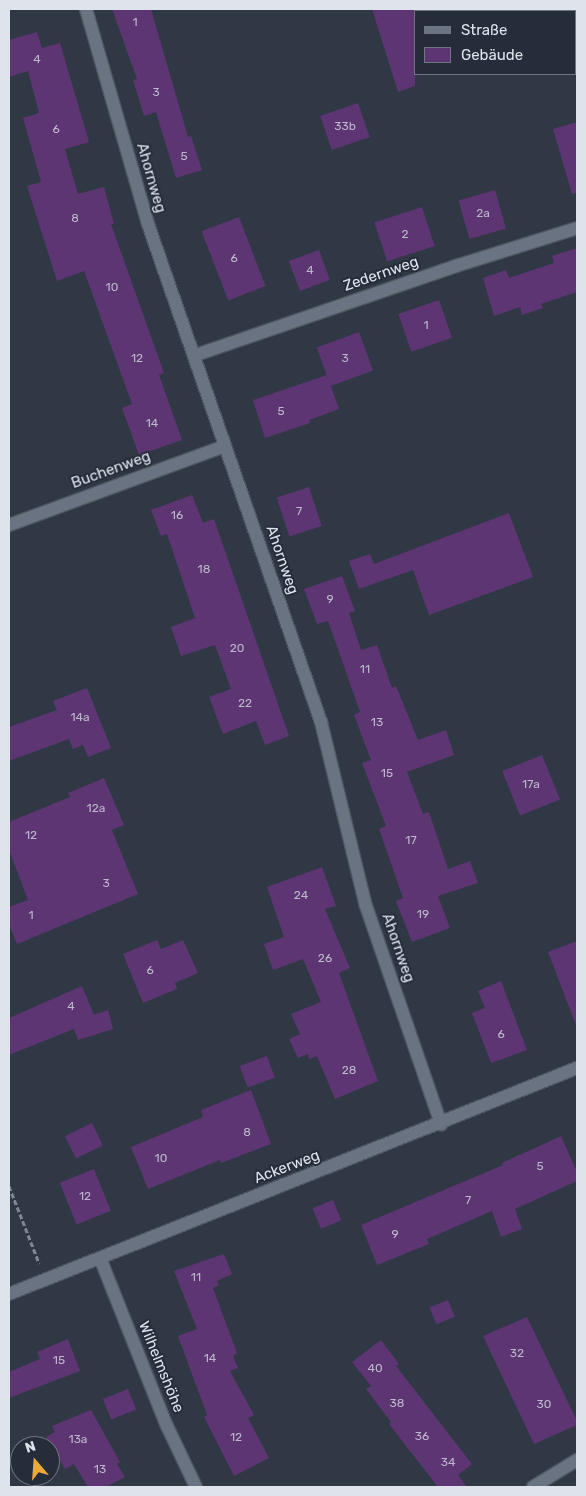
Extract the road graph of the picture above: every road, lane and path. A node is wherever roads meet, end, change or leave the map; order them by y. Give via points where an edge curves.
1 (86, 9) edge
2 (577, 228) edge
3 (196, 355) junction
4 (225, 446) junction
5 (9, 524) edge
6 (577, 1068) edge
7 (441, 1124) junction
8 (9, 1186) edge
9 (100, 1258) junction
10 (46, 1279) junction
11 (9, 1294) edge
12 (577, 1460) edge
13 (196, 1487) edge
14 (533, 1487) edge

1 - 3 street, Ahornweg via 148,224
2 - 3 street, Zedernweg
3 - 4 street, Ahornweg
4 - 5 street, Buchenweg
4 - 7 street, Ahornweg via 321,722 366,906
6 - 7 street, Ackerweg
7 - 9 street, Ackerweg
8 - 10 path
9 - 10 street, Ackerweg
9 - 13 street, Wilhelmshöhe via 167,1426
10 - 11 street, Ackerweg
12 - 14 street

